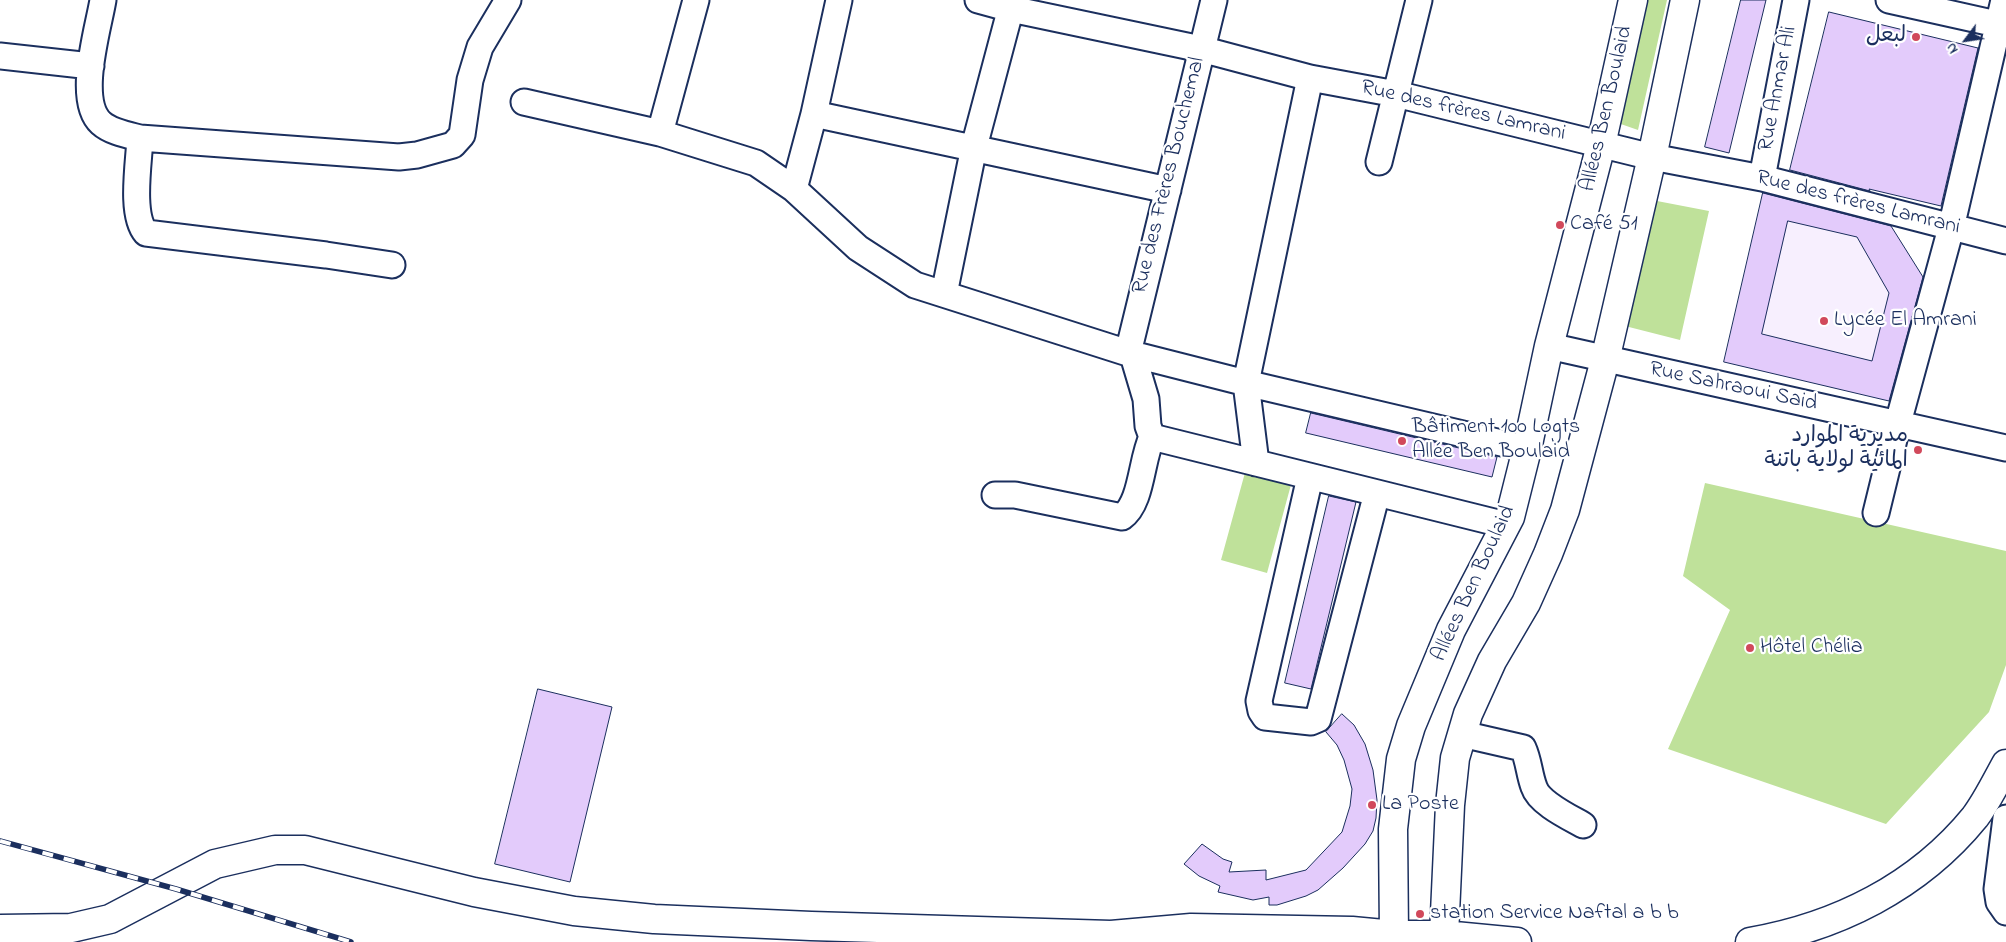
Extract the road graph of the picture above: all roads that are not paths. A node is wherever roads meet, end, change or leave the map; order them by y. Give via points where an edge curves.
1 (103, 0) edge
2 (508, 0) edge
3 (696, 0) edge
4 (839, 0) edge
5 (978, 0) edge
6 (1214, 0) edge
7 (1420, 0) edge
8 (1633, 0) edge
9 (1685, 0) edge
10 (1796, 0) edge
11 (1890, 0) edge
12 (2004, 0) edge
13 (1012, 5) edge
14 (2002, 25) edge
15 (1201, 49) junction
16 (0, 56) edge
17 (91, 66) junction
18 (1310, 78) junction
19 (1396, 94) junction
20 (524, 102) dead end
21 (814, 114) junction
22 (660, 133) junction
23 (140, 138) junction
24 (1602, 145) junction
25 (974, 147) junction
26 (1652, 157) junction
27 (1379, 162) dead end
28 (1762, 178) junction
29 (794, 189) junction
30 (1168, 190) junction
31 (1951, 228) junction
32 (2006, 241) edge
33 (392, 265) dead end
34 (944, 294) junction
35 (1549, 346) junction
36 (1132, 358) junction
37 (1605, 360) junction
38 (1246, 383) junction
39 (1898, 424) junction
40 (1152, 437) junction
41 (2006, 448) edge
42 (1527, 449) junction
43 (1256, 463) junction
44 (1310, 476) junction
45 (1377, 493) junction
46 (995, 495) dead end
47 (1876, 513) dead end
48 (1506, 525) junction
49 (1462, 734) junction
50 (2001, 775) edge
51 (2006, 810) edge
52 (2006, 818) edge
53 (1583, 825) dead end
54 (2006, 912) edge
55 (0, 929) edge
56 (1190, 935) edge
57 (1394, 935) junction
58 (1444, 935) junction
59 (1517, 942) edge
60 (1754, 942) edge

1 - 17 street
2 - 23 street via 480,47 470,80 462,135 453,144 399,157
3 - 22 street
4 - 21 street
5 - 13 street, Rue des frères Lamrani
6 - 15 street, Rue des Frères Bouchemal
7 - 19 street
8 - 24 main road, Allées Ben Boulaid
9 - 26 main road
10 - 28 street, Rue Anmar Ali
11 - 14 street
12 - 14 street
13 - 15 street, Rue des frères Lamrani
13 - 25 street
14 - 31 street
15 - 18 street, Rue des frères Lamrani
15 - 30 street, Rue des Frères Bouchemal
16 - 17 street
17 - 23 street via 89,96 92,109 101,123 111,130
18 - 19 street, Rue des frères Lamrani
18 - 38 street
19 - 24 street, Rue des frères Lamrani
19 - 27 street
20 - 22 street
21 - 25 street
21 - 29 street
22 - 29 street via 756,163
23 - 33 street via 138,211 146,233
24 - 26 street, Rue des frères Lamrani
24 - 35 main road, Allées Ben Boulaid
25 - 30 street
25 - 34 street
26 - 28 street, Rue des frères Lamrani
26 - 37 main road
28 - 31 street, Rue des frères Lamrani
29 - 34 street via 858,248 915,285
30 - 36 street, Rue des Frères Bouchemal
31 - 32 street, Rue des frères Lamrani
31 - 39 street
34 - 36 street
35 - 37 street, Rue Sahraoui Said
35 - 42 main road, Allées Ben Boulaid
36 - 38 street
36 - 40 street via 1146,399
37 - 39 street, Rue Sahraoui Said
37 - 49 main road via 1570,492 1548,554 1526,603 1492,661
38 - 42 street
38 - 43 street
39 - 41 street, Rue Sahraoui Said
39 - 47 street
40 - 43 street
40 - 46 street via 1134,503 1122,517 1015,495
42 - 48 main road, Allées Ben Boulaid
43 - 44 street
44 - 45 street
44 - 45 street via 1259,701 1265,716 1311,722 1318,719
45 - 48 street
48 - 57 main road, Allées Ben Boulaid via 1451,630 1411,726 1401,759 1393,829
49 - 53 street via 1523,748 1534,789 1550,805
49 - 58 main road via 1455,758 1450,805
50 - 51 street
50 - 60 main road via 1976,815 1948,846 1914,875 1873,901 1834,919 1798,932
52 - 54 street via 1997,889 1999,902
55 - 56 main road via 71,928 110,919 215,864 275,850 305,850 474,892 574,911 654,919
56 - 57 main road via 1352,931
57 - 58 main road
58 - 59 main road

